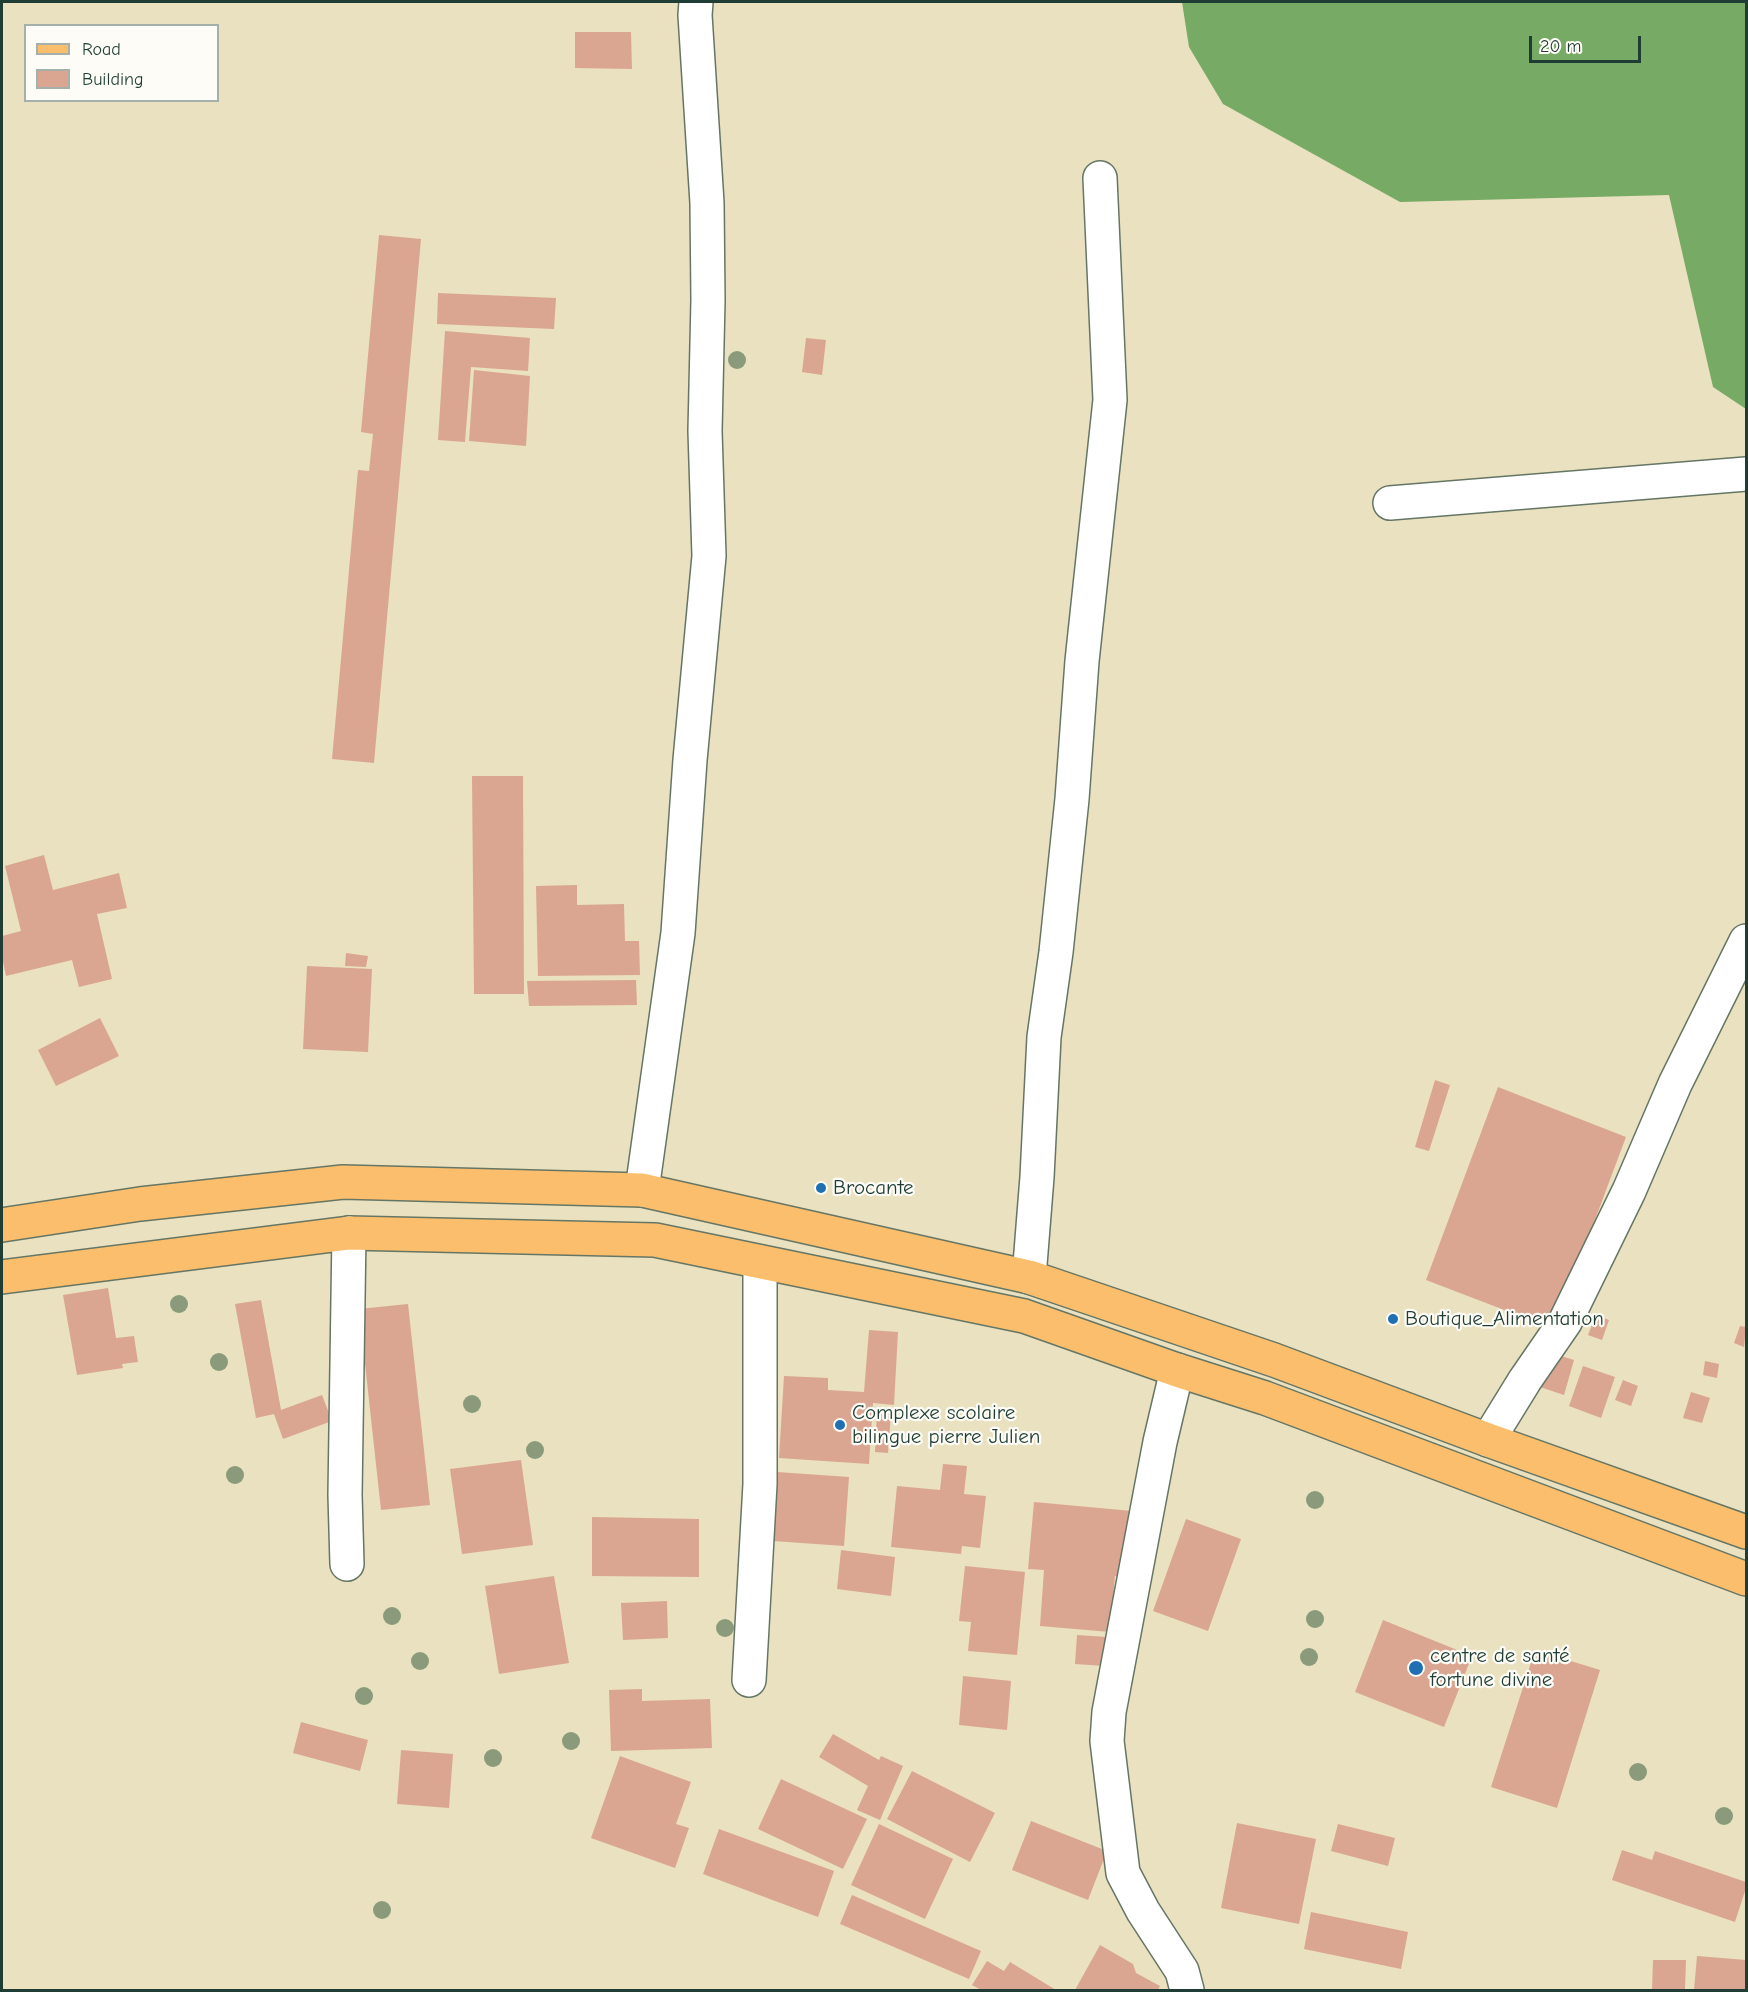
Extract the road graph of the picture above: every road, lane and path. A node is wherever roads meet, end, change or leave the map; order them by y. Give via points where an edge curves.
1 (696, 2) edge
2 (1100, 178) dead end
3 (1746, 474) edge
4 (1390, 503) dead end
5 (1746, 941) edge
6 (642, 1190) junction
7 (2, 1225) edge
8 (349, 1233) junction
9 (759, 1262) junction
10 (2, 1277) edge
11 (1029, 1277) junction
12 (1177, 1370) junction
13 (1488, 1440) junction
14 (1746, 1532) edge
15 (347, 1564) dead end
16 (1746, 1579) edge
17 (749, 1680) dead end
18 (1187, 1990) edge

1 - 6 street via 707,202 705,431 709,556 678,933
2 - 11 street via 1110,399 1067,846 1044,1036
3 - 4 street
5 - 13 street via 1565,1322
6 - 7 main road via 343,1182 140,1204
6 - 11 main road
8 - 9 main road via 655,1240
8 - 10 main road
8 - 15 street
9 - 12 main road via 1024,1317
9 - 17 street via 760,1484
11 - 13 main road via 1274,1360
12 - 16 main road via 1265,1398
12 - 18 street via 1109,1712 1107,1741 1123,1873 1182,1971
13 - 14 main road

